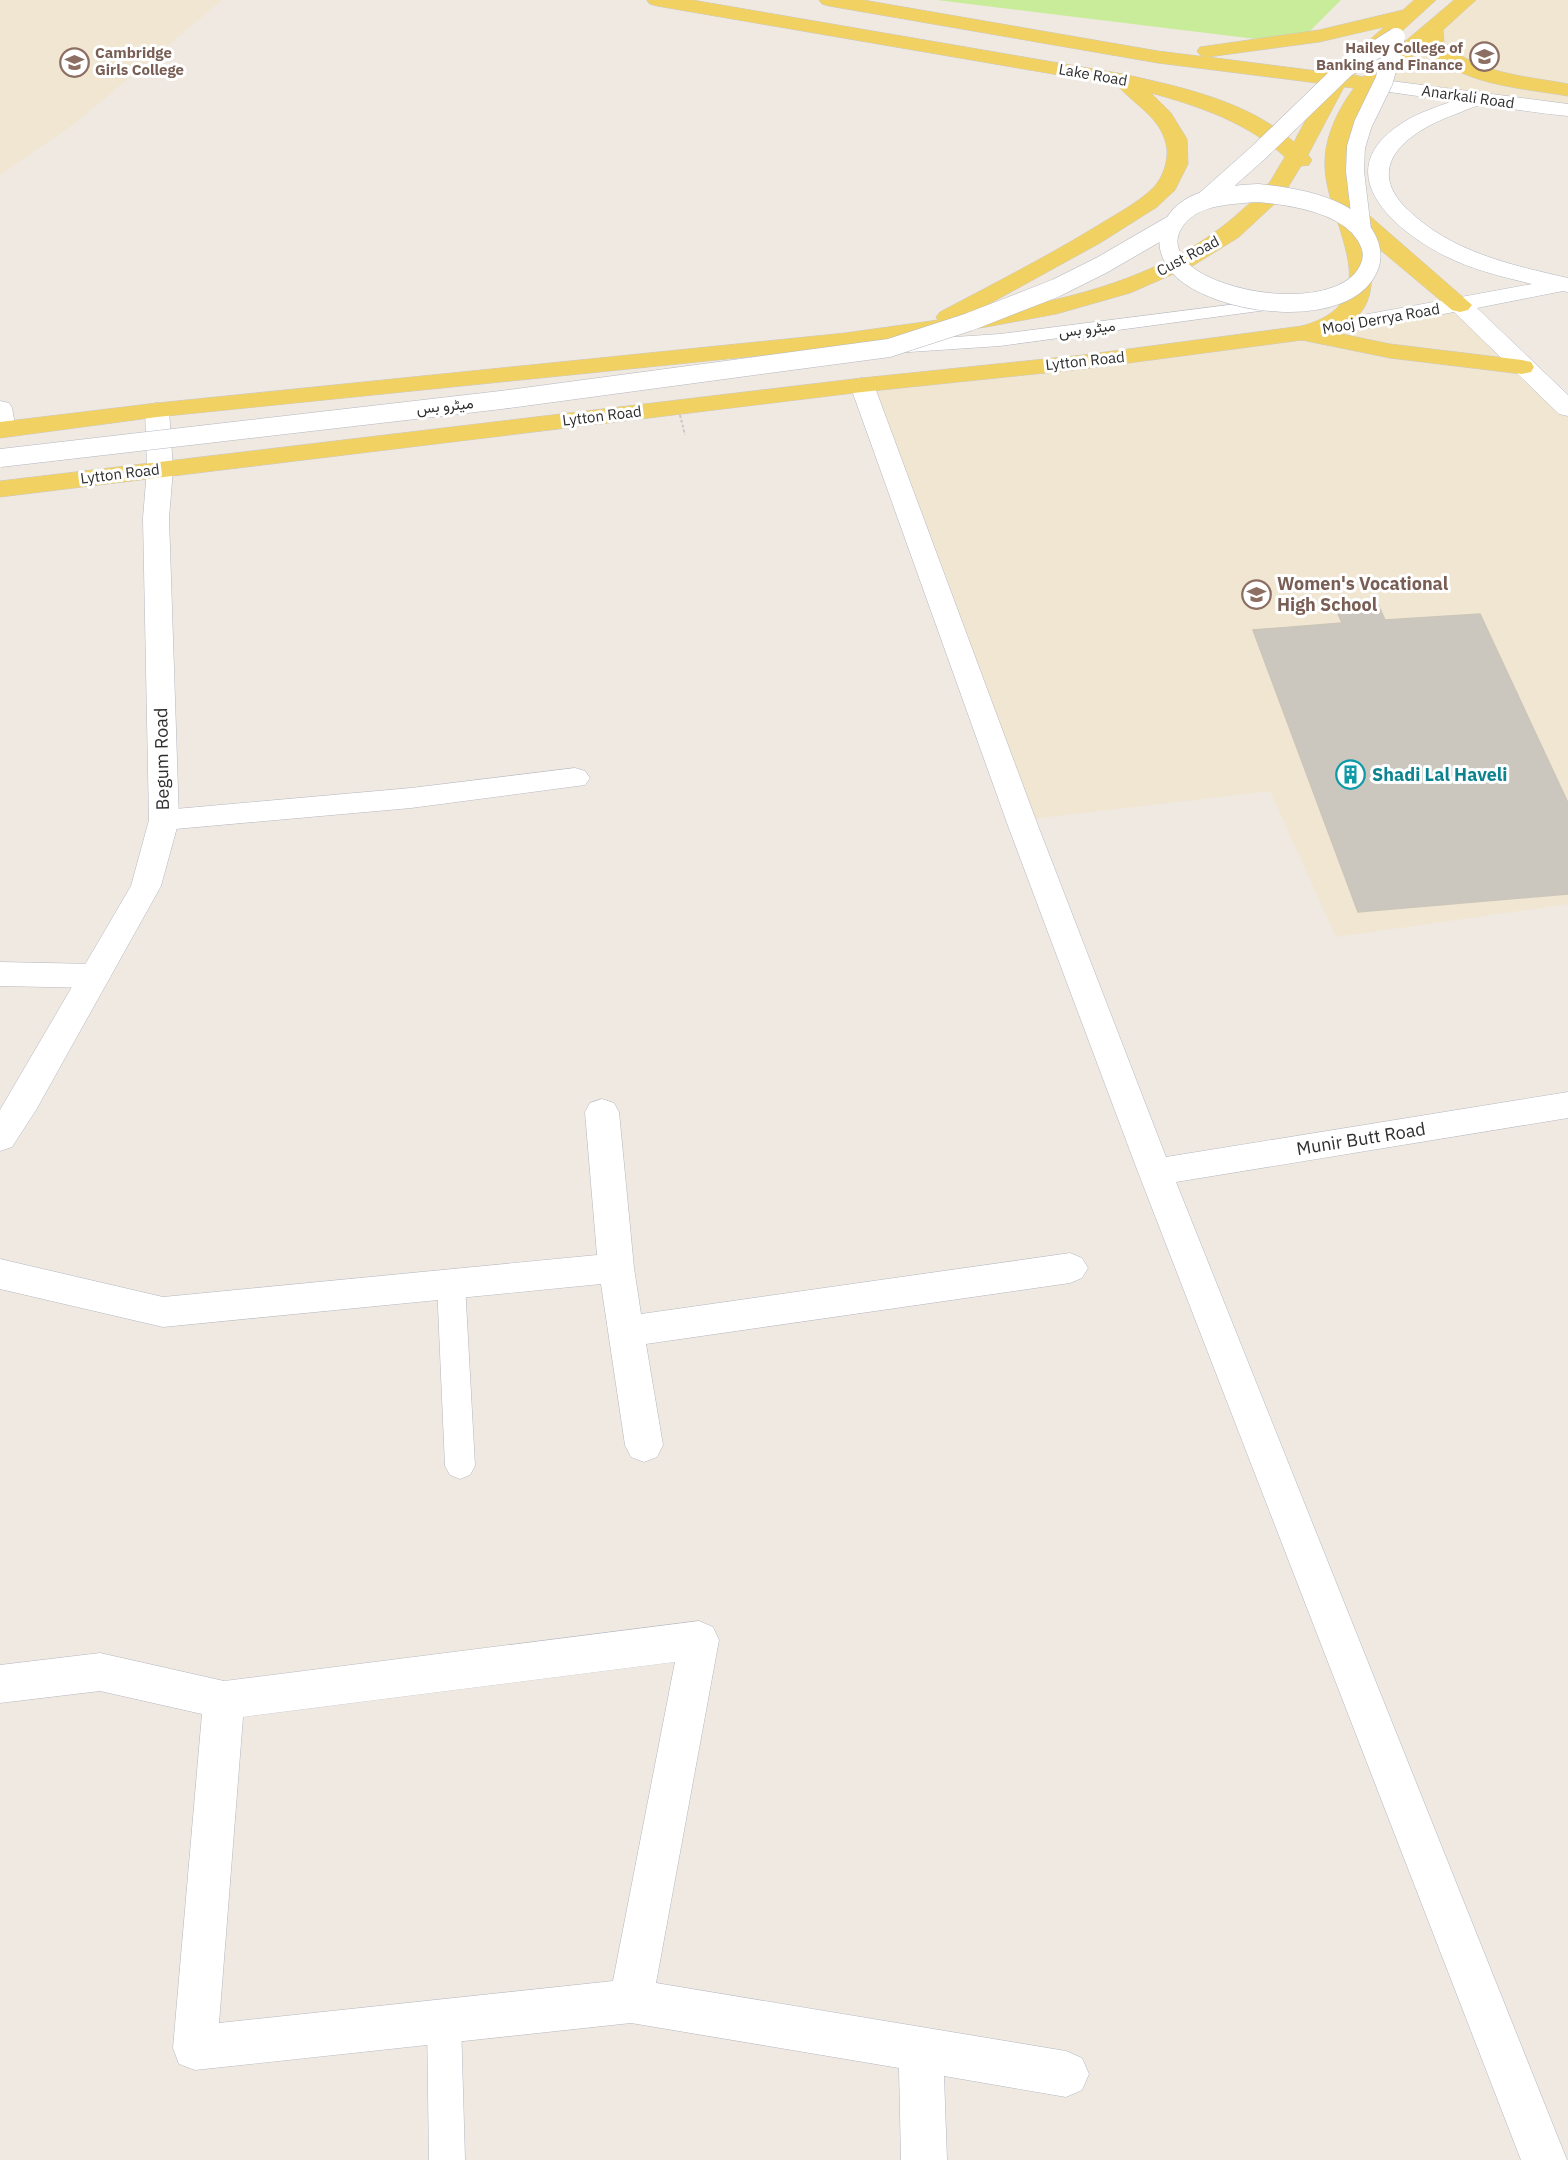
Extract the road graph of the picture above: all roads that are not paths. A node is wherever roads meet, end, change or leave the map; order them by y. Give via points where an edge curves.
1 (657, 0) edge
2 (829, 0) edge
3 (1426, 0) edge
4 (1434, 0) edge
5 (1466, 0) edge
6 (1410, 15) junction
7 (1432, 29) junction
8 (1396, 37) junction
9 (1158, 57) junction
10 (1123, 80) junction
11 (1337, 80) junction
12 (1368, 84) junction
13 (1568, 90) edge
14 (1483, 98) junction
15 (1568, 110) edge
16 (1296, 155) junction
17 (1202, 202) junction
18 (1342, 203) junction
19 (1171, 225) junction
20 (1362, 230) junction
21 (1568, 285) edge
22 (1284, 303) junction
23 (1460, 305) junction
24 (928, 328) junction
25 (1303, 333) junction
26 (889, 348) junction
27 (1522, 367) junction
28 (862, 385) junction
29 (1568, 409) edge
30 (157, 410) junction
31 (1, 423) edge
32 (0, 458) edge
33 (160, 469) junction
34 (0, 489) edge
35 (575, 777) dead end
36 (164, 820) junction
37 (0, 974) edge
38 (95, 976) junction
39 (1568, 1105) edge
40 (602, 1112) dead end
41 (0, 1138) edge
42 (1155, 1172) junction
43 (616, 1268) junction
44 (1070, 1268) dead end
45 (0, 1274) edge
46 (451, 1284) junction
47 (626, 1332) junction
48 (644, 1445) dead end
49 (460, 1466) dead end
50 (0, 1684) edge
51 (224, 1700) junction
52 (631, 2001) junction
53 (444, 2022) junction
54 (921, 2050) junction
55 (1066, 2074) dead end
56 (447, 2160) edge
57 (924, 2160) edge
58 (1544, 2160) edge

1 - 10 main road, Lake Road
2 - 9 main road
3 - 6 main road, Cust Road
4 - 8 lane, میٹرو بس
5 - 7 main road
6 - 9 main road via 1319,36
6 - 11 main road, Cust Road
7 - 12 main road
7 - 13 main road via 1434,44 1450,60 1488,73
8 - 17 lane, میٹرو بس, bridge via 1345,69
8 - 20 lane, میٹرو بس, bridge via 1384,81 1356,147
9 - 11 main road
10 - 16 main road, Lake Road via 1199,101 1236,116
10 - 24 main road via 1153,105 1169,125 1177,149 1177,164 1167,185 1144,206 1075,249
11 - 12 main road
11 - 16 main road, Cust Road
12 - 14 street, Anarkali Road
12 - 18 main road via 1350,110 1338,142 1335,164
14 - 15 street, Anarkali Road
14 - 21 street via 1436,114 1391,141 1378,170 1381,190 1392,208 1435,242 1501,270
16 - 18 main road, Lake Road
16 - 24 main road, Cust Road via 1274,192 1231,232 1186,260 1122,288 1056,307
17 - 19 lane, میٹرو بس, bridge via 1183,212
17 - 20 lane, میٹرو بس, bridge via 1228,195 1289,195 1318,203
18 - 23 main road, Lake Road
18 - 25 main road via 1359,253 1361,294 1337,322
19 - 22 lane, میٹرو بس, bridge via 1167,242 1173,260 1190,277 1217,291 1249,300
19 - 26 lane, میٹرو بس, bridge via 1056,288
20 - 22 lane, میٹرو بس, bridge via 1372,247 1372,264 1362,280 1343,293 1316,301
21 - 23 street
22 - 26 lane, میٹرو بس, bridge via 1000,340
23 - 25 street, Mooj Derrya Road
23 - 27 street
24 - 30 main road, Cust Road via 845,340
25 - 27 main road via 1390,351
25 - 28 main road, Lytton Road
26 - 32 lane, میٹرو بس, bridge via 501,400
27 - 29 street
28 - 33 main road, Lytton Road
28 - 42 street
30 - 31 main road
30 - 33 street, Begum Road
33 - 34 main road, Lytton Road
33 - 36 street, Begum Road via 156,518
35 - 36 street via 411,798
36 - 38 street, Begum Road via 146,886
37 - 38 street
38 - 41 street, Begum Road
39 - 42 street, Munir Butt Road
40 - 43 street
42 - 58 street
43 - 46 street
43 - 47 street
44 - 47 street
45 - 46 street via 163,1312
46 - 49 lane
47 - 48 street
50 - 51 street via 100,1672
51 - 52 street via 699,1640
51 - 53 street via 195,2048
52 - 53 street
52 - 54 street
53 - 56 lane
54 - 55 street
54 - 57 street

